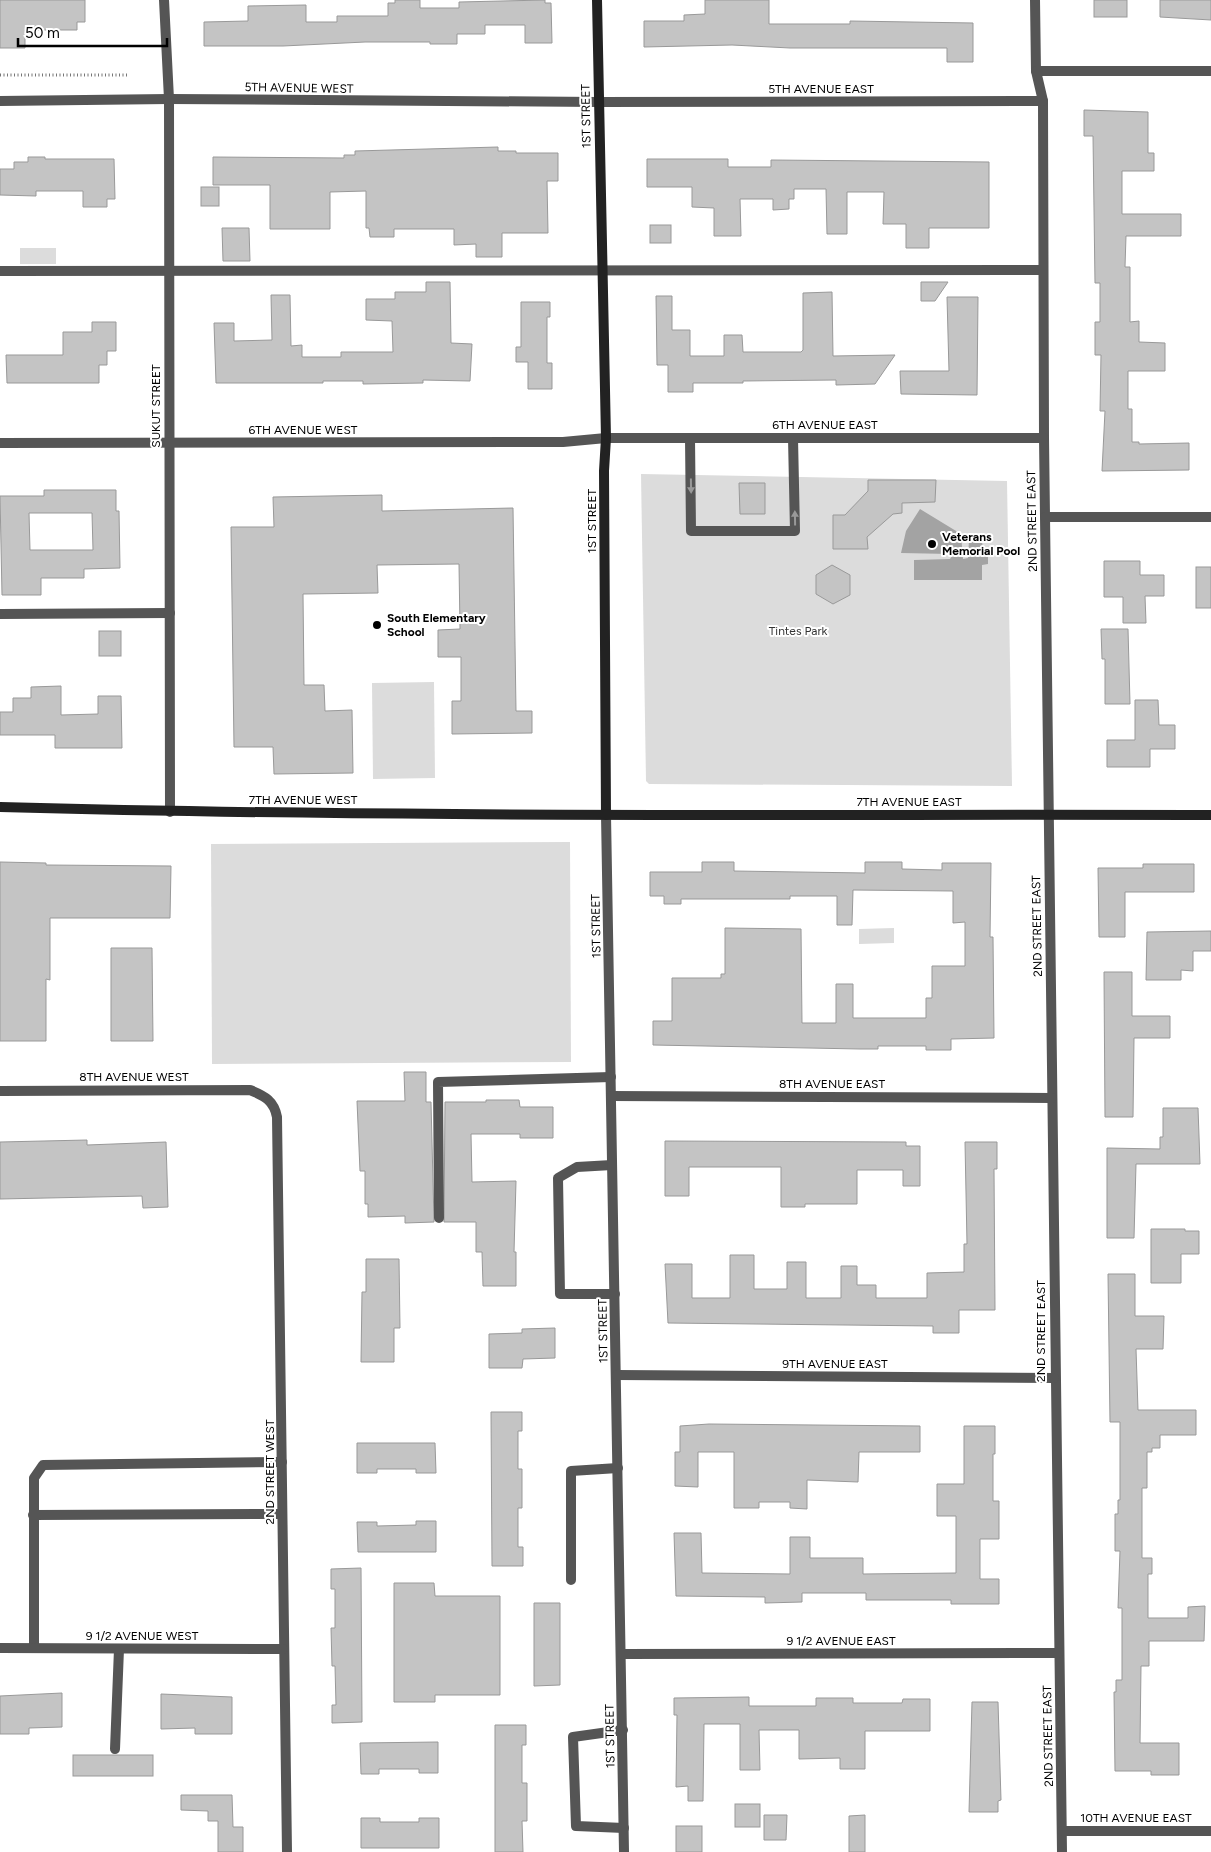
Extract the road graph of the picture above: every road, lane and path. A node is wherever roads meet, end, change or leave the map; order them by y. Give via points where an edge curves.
1 (164, 0) edge
2 (597, 0) edge
3 (1035, 0) edge
4 (1211, 71) edge
5 (1036, 72) junction
6 (0, 75) edge
7 (129, 75) dead end
8 (168, 99) junction
9 (1043, 100) junction
10 (0, 101) edge
11 (598, 102) junction
12 (1043, 270) junction
13 (168, 271) junction
14 (0, 272) edge
15 (602, 272) junction
16 (606, 438) junction
17 (690, 438) junction
18 (793, 438) junction
19 (1044, 438) junction
20 (0, 443) edge
21 (168, 443) junction
22 (1045, 517) junction
23 (1211, 517) edge
24 (170, 613) junction
25 (0, 614) edge
26 (0, 807) edge
27 (170, 812) junction
28 (1048, 814) junction
29 (606, 815) junction
30 (1211, 815) edge
31 (611, 1077) junction
32 (0, 1091) edge
33 (266, 1096) joint
34 (611, 1096) junction
35 (1052, 1098) junction
36 (612, 1164) junction
37 (439, 1218) dead end
38 (615, 1294) junction
39 (616, 1374) junction
40 (1054, 1378) junction
41 (282, 1462) junction
42 (618, 1468) junction
43 (282, 1514) junction
44 (34, 1515) junction
45 (572, 1580) dead end
46 (0, 1648) edge
47 (34, 1648) junction
48 (119, 1649) junction
49 (283, 1649) junction
50 (622, 1654) junction
51 (1060, 1654) junction
52 (622, 1730) junction
53 (115, 1749) dead end
54 (624, 1828) junction
55 (1062, 1831) junction
56 (1211, 1831) edge
57 (287, 1852) edge
58 (624, 1852) edge
59 (1062, 1852) edge

1 - 8 street, SUKUT STREET
2 - 11 street, 1ST STREET
3 - 5 street, 2ND STREET EAST
4 - 5 street
5 - 9 street, 2ND STREET EAST
6 - 7 path
8 - 10 street, 5TH AVENUE WEST
8 - 11 street, 5TH AVENUE WEST
8 - 13 street, SUKUT STREET
9 - 11 street, 5TH AVENUE EAST
9 - 12 street, 2ND STREET EAST
11 - 15 street, 1ST STREET
12 - 15 street
12 - 19 street, 2ND STREET EAST
13 - 14 street
13 - 15 street
13 - 21 street, SUKUT STREET
15 - 16 street, 1ST STREET
16 - 17 street, 6TH AVENUE EAST
16 - 21 street, 6TH AVENUE WEST via 563,442
16 - 29 street, 1ST STREET
17 - 18 street, 6TH AVENUE EAST
17 -> 18 street via 691,531 795,531
18 - 19 street, 6TH AVENUE EAST
19 - 22 street, 2ND STREET EAST
20 - 21 street, 6TH AVENUE WEST
21 - 24 street, SUKUT STREET
22 - 23 street
22 - 28 street, 2ND STREET EAST
24 - 25 street
24 - 27 street, SUKUT STREET
26 - 27 street, 7TH AVENUE WEST
27 - 29 street, 7TH AVENUE WEST
28 - 29 street, 7TH AVENUE EAST
28 - 30 street, 7TH AVENUE EAST
28 - 35 street, 2ND STREET EAST
29 - 31 street, 1ST STREET
31 - 34 street, 1ST STREET
31 - 37 street via 438,1082
32 - 33 street, 8TH AVENUE WEST via 250,1090
33 - 41 street, 2ND STREET WEST via 277,1117
34 - 35 street, 8TH AVENUE EAST
34 - 36 street, 1ST STREET
35 - 40 street, 2ND STREET EAST
36 - 38 street, 1ST STREET
36 - 38 street via 577,1167 558,1178 560,1294
38 - 39 street, 1ST STREET
39 - 40 street, 9TH AVENUE EAST
39 - 42 street, 1ST STREET
40 - 51 street, 2ND STREET EAST
41 - 43 street, 2ND STREET WEST
41 - 44 street via 43,1465 34,1478
42 - 45 street via 571,1470
42 - 50 street, 1ST STREET
43 - 44 street
43 - 49 street, 2ND STREET WEST
44 - 47 street
46 - 47 street, 9 1/2 AVENUE WEST
47 - 48 street, 9 1/2 AVENUE WEST
48 - 49 street, 9 1/2 AVENUE WEST
48 - 53 street
49 - 57 street, 2ND STREET WEST
50 - 51 street, 9 1/2 AVENUE EAST
50 - 52 street, 1ST STREET
51 - 55 street, 2ND STREET EAST
52 - 54 street, 1ST STREET
52 - 54 street via 573,1737 576,1826
54 - 58 street, 1ST STREET
55 - 56 street, 10TH AVENUE EAST
55 - 59 street, 2ND STREET EAST

